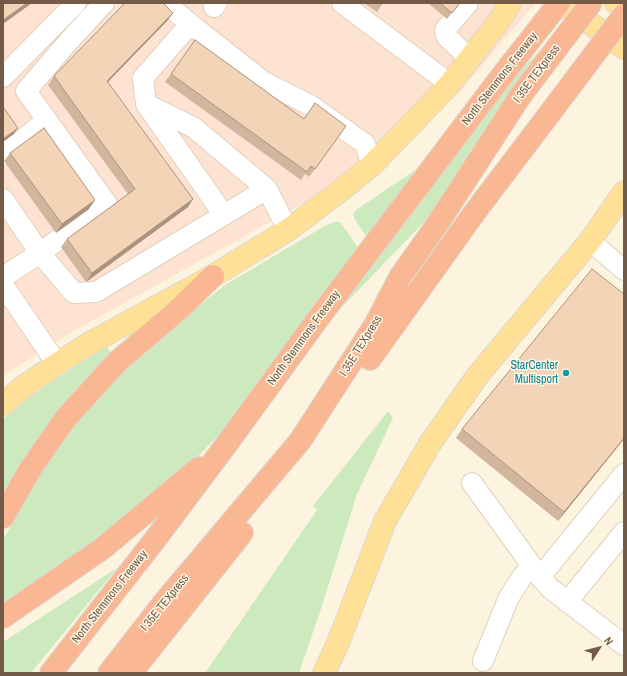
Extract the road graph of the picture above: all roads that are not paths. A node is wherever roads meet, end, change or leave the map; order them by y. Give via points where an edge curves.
1 (76, 3) edge
2 (104, 3) edge
3 (165, 3) edge
4 (342, 3) edge
5 (468, 3) edge
6 (510, 3) edge
7 (559, 3) edge
8 (562, 3) edge
9 (591, 3) edge
10 (616, 3) edge
11 (624, 9) edge
12 (624, 15) edge
13 (193, 26) junction
14 (624, 48) edge
15 (469, 58) junction
16 (3, 77) edge
17 (449, 85) junction
18 (146, 104) junction
19 (47, 120) junction
20 (3, 155) edge
21 (372, 165) junction
22 (267, 189) junction
23 (624, 192) edge
24 (3, 199) edge
25 (224, 216) junction
26 (288, 230) junction
27 (590, 241) junction
28 (40, 253) junction
29 (624, 270) edge
30 (213, 276) junction
31 (3, 277) edge
32 (3, 285) edge
33 (9, 306) edge
34 (57, 364) junction
35 (3, 404) edge
36 (226, 445) junction
37 (624, 474) edge
38 (472, 483) dead end
39 (3, 517) edge
40 (624, 532) edge
41 (536, 572) junction
42 (568, 602) junction
43 (3, 617) edge
44 (624, 645) edge
45 (483, 661) dead end
46 (51, 673) edge
47 (109, 673) edge
48 (131, 673) edge
49 (324, 673) edge

1 - 16 street
2 - 19 street via 26,91
3 - 13 street
4 - 17 street
5 - 15 street via 445,30 448,38
6 - 15 main road
7 - 36 highway, North Stemmons Freeway via 500,77
8 - 14 main road
9 - 47 highway, I 35E TEXpress, bridge via 521,95 400,277 375,325 300,441 165,601
10 - 11 main road
12 - 48 highway, bridge via 475,212 285,478
13 - 18 street via 185,30 143,78
13 - 21 street via 264,82 310,105 365,144
15 - 17 main road
17 - 21 main road
18 - 22 street via 193,127
18 - 25 street
19 - 20 street
19 - 28 street via 107,204
21 - 26 main road
22 - 25 street
22 - 26 street
23 - 27 main road
24 - 28 street
25 - 28 street via 96,292 74,293
26 - 30 main road
27 - 29 street
27 - 49 main road via 478,375 432,442 385,521
28 - 31 street
30 - 34 main road via 90,343
30 - 39 highway via 117,362 66,418 31,468
32 - 33 street
33 - 34 street
34 - 35 main road
36 - 43 highway via 103,548
36 - 46 highway, North Stemmons Freeway
37 - 41 street
38 - 41 street
40 - 42 street
41 - 42 street via 551,589
41 - 45 street via 522,577 509,597
42 - 44 street

